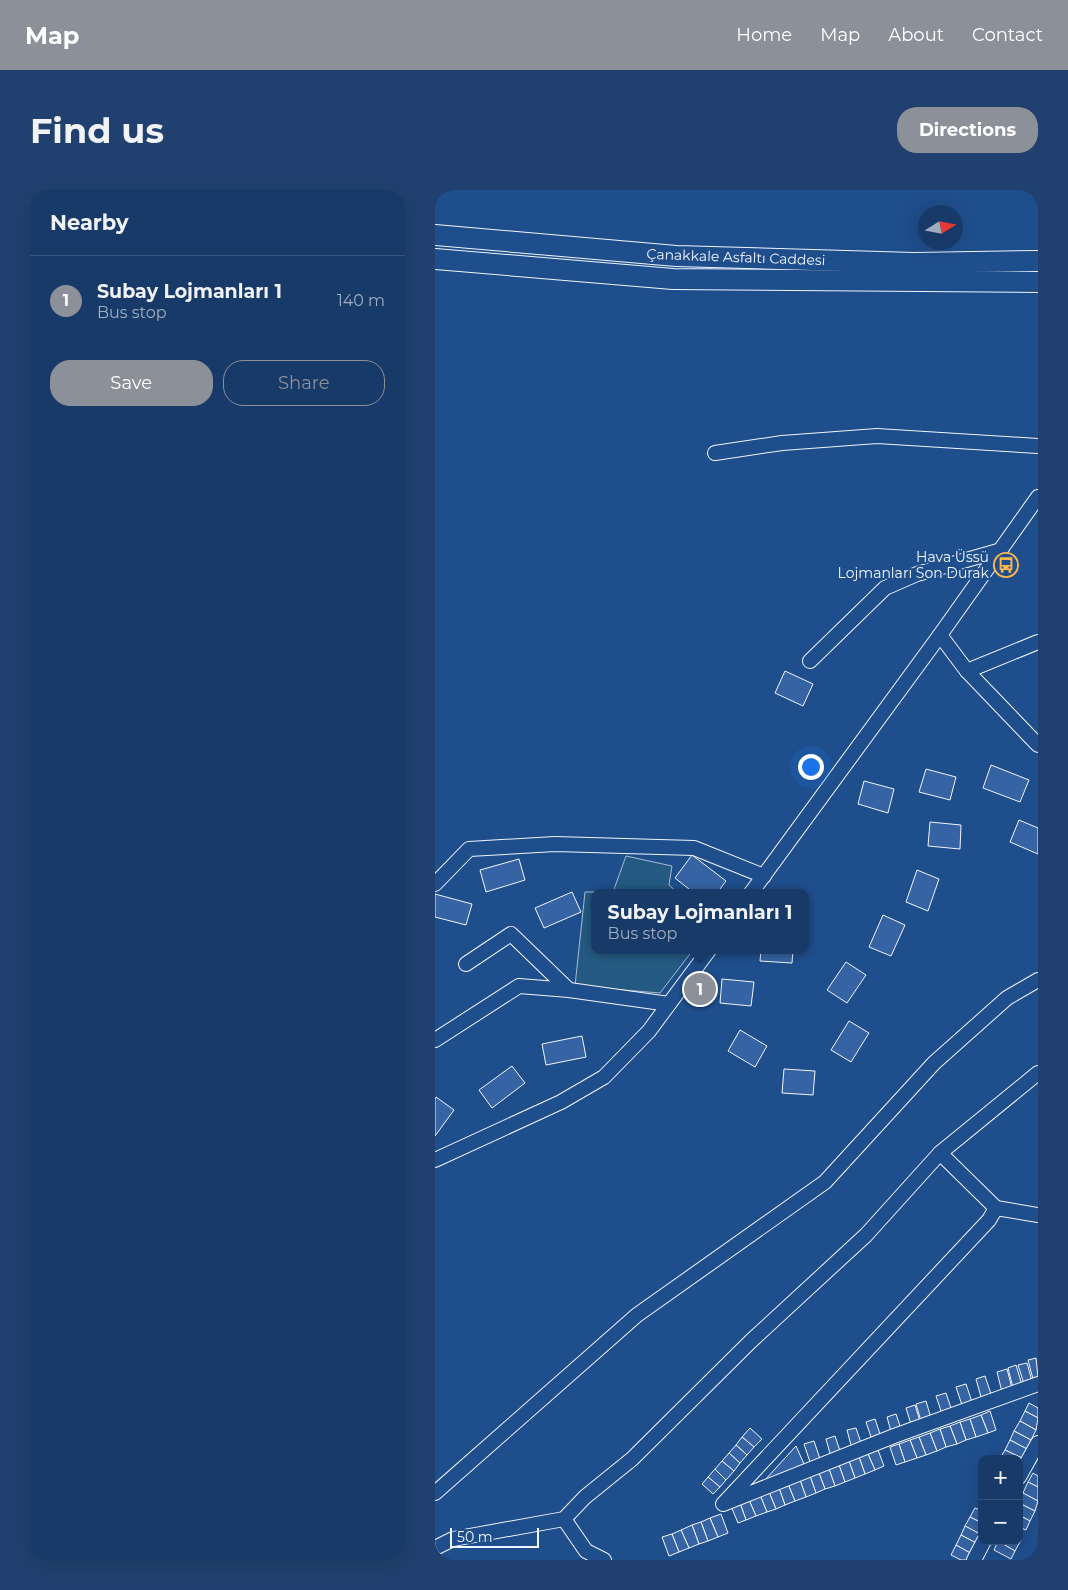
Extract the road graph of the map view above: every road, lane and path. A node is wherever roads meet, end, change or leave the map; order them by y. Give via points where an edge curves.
1 (435, 235) edge
2 (435, 258) edge
3 (1038, 261) edge
4 (1038, 282) edge
5 (1038, 446) edge
6 (715, 453) dead end
7 (1038, 497) edge
8 (998, 551) junction
9 (940, 635) junction
10 (1038, 642) edge
11 (810, 661) dead end
12 (967, 671) junction
13 (1038, 745) edge
14 (764, 876) junction
15 (435, 884) edge
16 (754, 889) edge
17 (706, 954) edge
18 (466, 964) dead end
19 (1038, 980) edge
20 (569, 990) junction
21 (669, 1004) junction
22 (435, 1040) edge
23 (1038, 1073) edge
24 (940, 1153) junction
25 (435, 1160) edge
26 (996, 1208) junction
27 (1038, 1214) edge
28 (1038, 1384) edge
29 (1038, 1443) edge
30 (1023, 1470) edge
31 (435, 1493) edge
32 (564, 1519) junction
33 (982, 1545) edge
34 (435, 1548) edge
35 (586, 1556) edge
36 (604, 1560) edge
37 (974, 1560) edge

1 - 3 highway, Çanakkale Asfaltı Caddesi via 676,256 914,263
2 - 4 highway, Çanakkale Asfaltı Caddesi via 673,278
5 - 6 street via 877,436 782,442
7 - 8 street
8 - 9 street
8 - 11 street via 917,574 885,588
9 - 12 street
9 - 14 street
10 - 12 street
12 - 13 street
14 - 15 street via 694,848 555,844 469,849
14 - 16 street
17 - 21 street
18 - 20 street via 511,934
19 - 31 street via 1007,998 934,1063 825,1182 637,1315
20 - 21 street
20 - 22 street via 519,986
21 - 25 street via 649,1031 604,1078 561,1102
23 - 24 street
24 - 26 street
24 - 32 street via 866,1235 751,1341 632,1459 585,1497
26 - 27 street
26 - 28 street via 989,1220 723,1504 894,1436
29 - 30 street
32 - 34 street via 453,1539
32 - 35 street
33 - 37 street
35 - 36 street

